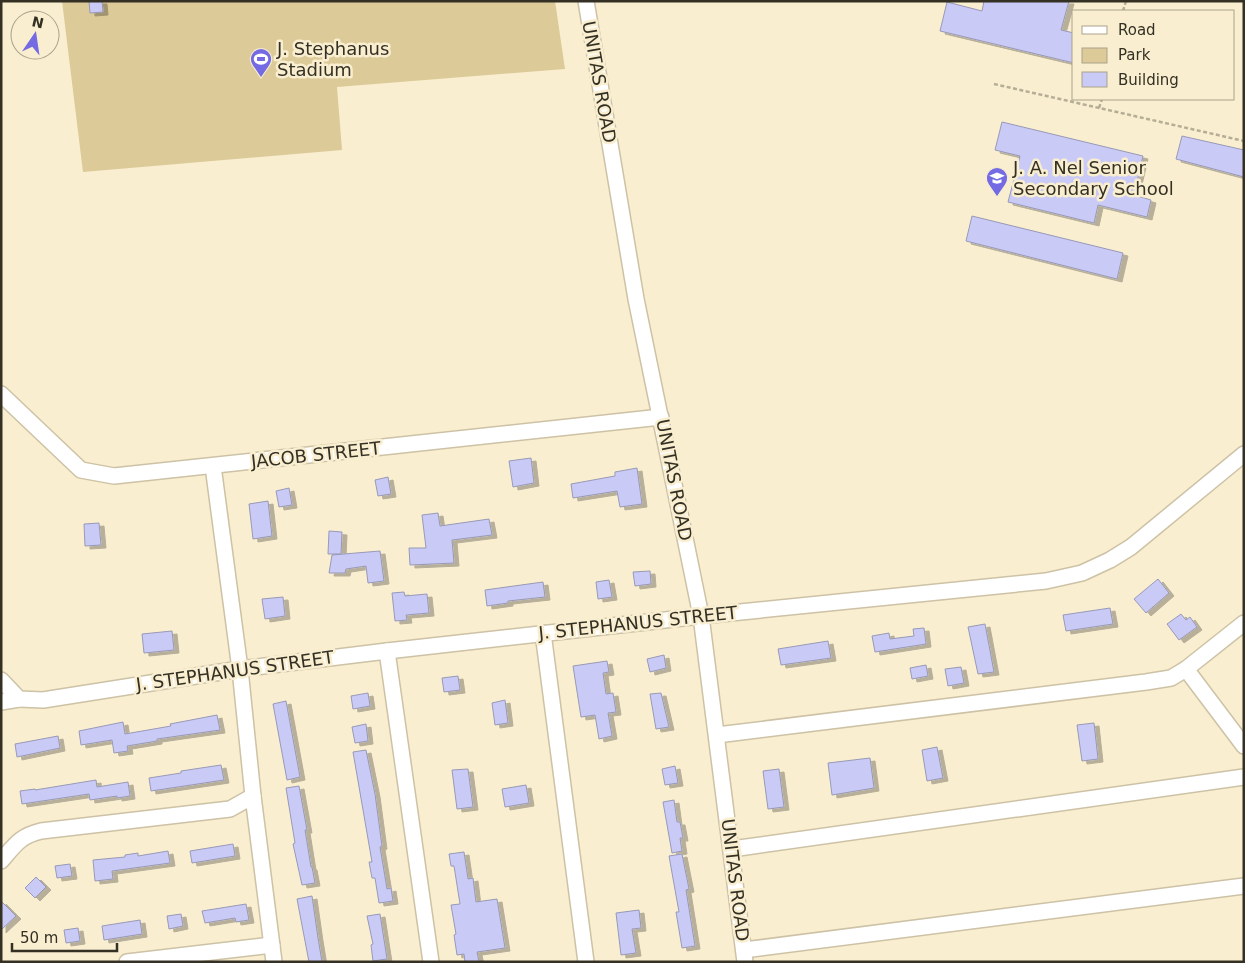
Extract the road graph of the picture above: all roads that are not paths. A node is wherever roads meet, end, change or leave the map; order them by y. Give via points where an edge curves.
1 (586, 1) edge
2 (1, 394) edge
3 (661, 417) junction
4 (1244, 454) edge
5 (213, 466) junction
6 (701, 616) junction
7 (1244, 623) edge
8 (543, 633) junction
9 (387, 651) junction
10 (240, 669) junction
11 (1186, 669) junction
12 (1, 680) edge
13 (19, 699) junction
14 (1, 702) edge
15 (717, 735) junction
16 (1244, 746) edge
17 (1244, 777) edge
18 (253, 796) junction
19 (732, 849) junction
20 (1, 861) edge
21 (1244, 886) edge
22 (272, 945) junction
23 (745, 956) edge
24 (127, 962) edge
25 (274, 962) edge
26 (431, 962) edge
27 (586, 962) edge

1 - 3 street, UNITAS ROAD via 636,299
2 - 5 street, JACOB STREET via 81,470 114,476
3 - 5 street, JACOB STREET
3 - 6 street, UNITAS ROAD
4 - 6 street, J. STEPHANUS STREET via 1131,547 1082,573 1046,581
5 - 10 street
6 - 8 street, J. STEPHANUS STREET
6 - 15 street, UNITAS ROAD
7 - 11 street
8 - 9 street, J. STEPHANUS STREET
8 - 27 street
9 - 10 street, J. STEPHANUS STREET
9 - 26 street
10 - 13 street, J. STEPHANUS STREET via 43,700
10 - 18 street
11 - 15 street via 1171,678 1146,682
11 - 16 street
12 - 13 street
13 - 14 street, J. STEPHANUS STREET
15 - 19 street, UNITAS ROAD
17 - 19 street
18 - 20 street via 230,808 29,834 18,841
18 - 22 street
19 - 23 street, UNITAS ROAD
21 - 23 street
22 - 24 street
22 - 25 street

